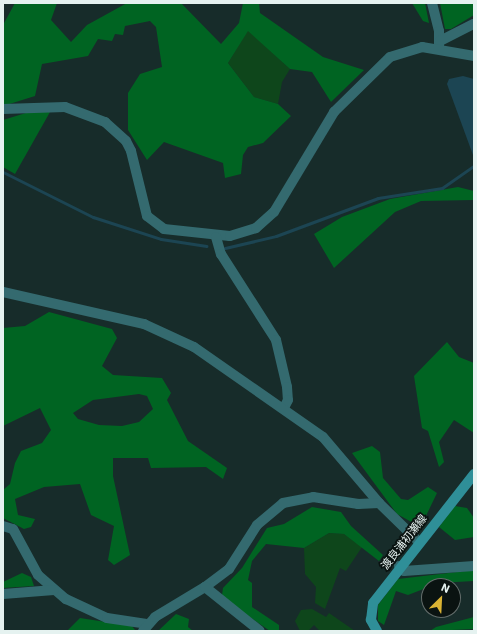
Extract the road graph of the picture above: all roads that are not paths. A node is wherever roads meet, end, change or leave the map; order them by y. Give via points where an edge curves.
1 (432, 3) edge
2 (474, 24) edge
3 (439, 44) junction
4 (474, 56) edge
5 (3, 109) edge
6 (216, 237) junction
7 (3, 292) edge
8 (284, 408) junction
9 (474, 474) edge
10 (379, 502) junction
11 (3, 526) edge
12 (418, 541) junction
13 (399, 566) junction
14 (474, 566) edge
15 (205, 587) junction
16 (54, 590) junction
17 (3, 594) edge
18 (145, 628) edge
19 (260, 631) edge
20 (375, 631) edge

1 - 3 street
2 - 3 street
3 - 4 street
3 - 6 street via 413,48 390,57 334,112 301,171 265,222 244,233
5 - 6 street via 65,106 105,122 126,141 131,151 147,216 164,229
6 - 8 street via 221,254 276,340 287,387 288,400
7 - 8 street via 118,318 169,334
8 - 10 street via 341,455
9 - 12 main road, 渡良浦初瀬線
10 - 12 street
10 - 15 street via 358,504 313,497 283,503 258,525 229,568
11 - 16 street via 18,535 38,575
12 - 13 main road, 渡良浦初瀬線
13 - 14 street via 404,571
13 - 20 main road, 渡良浦初瀬線 via 373,603 371,620
15 - 18 street
15 - 19 street
16 - 17 street
16 - 18 street via 107,618

